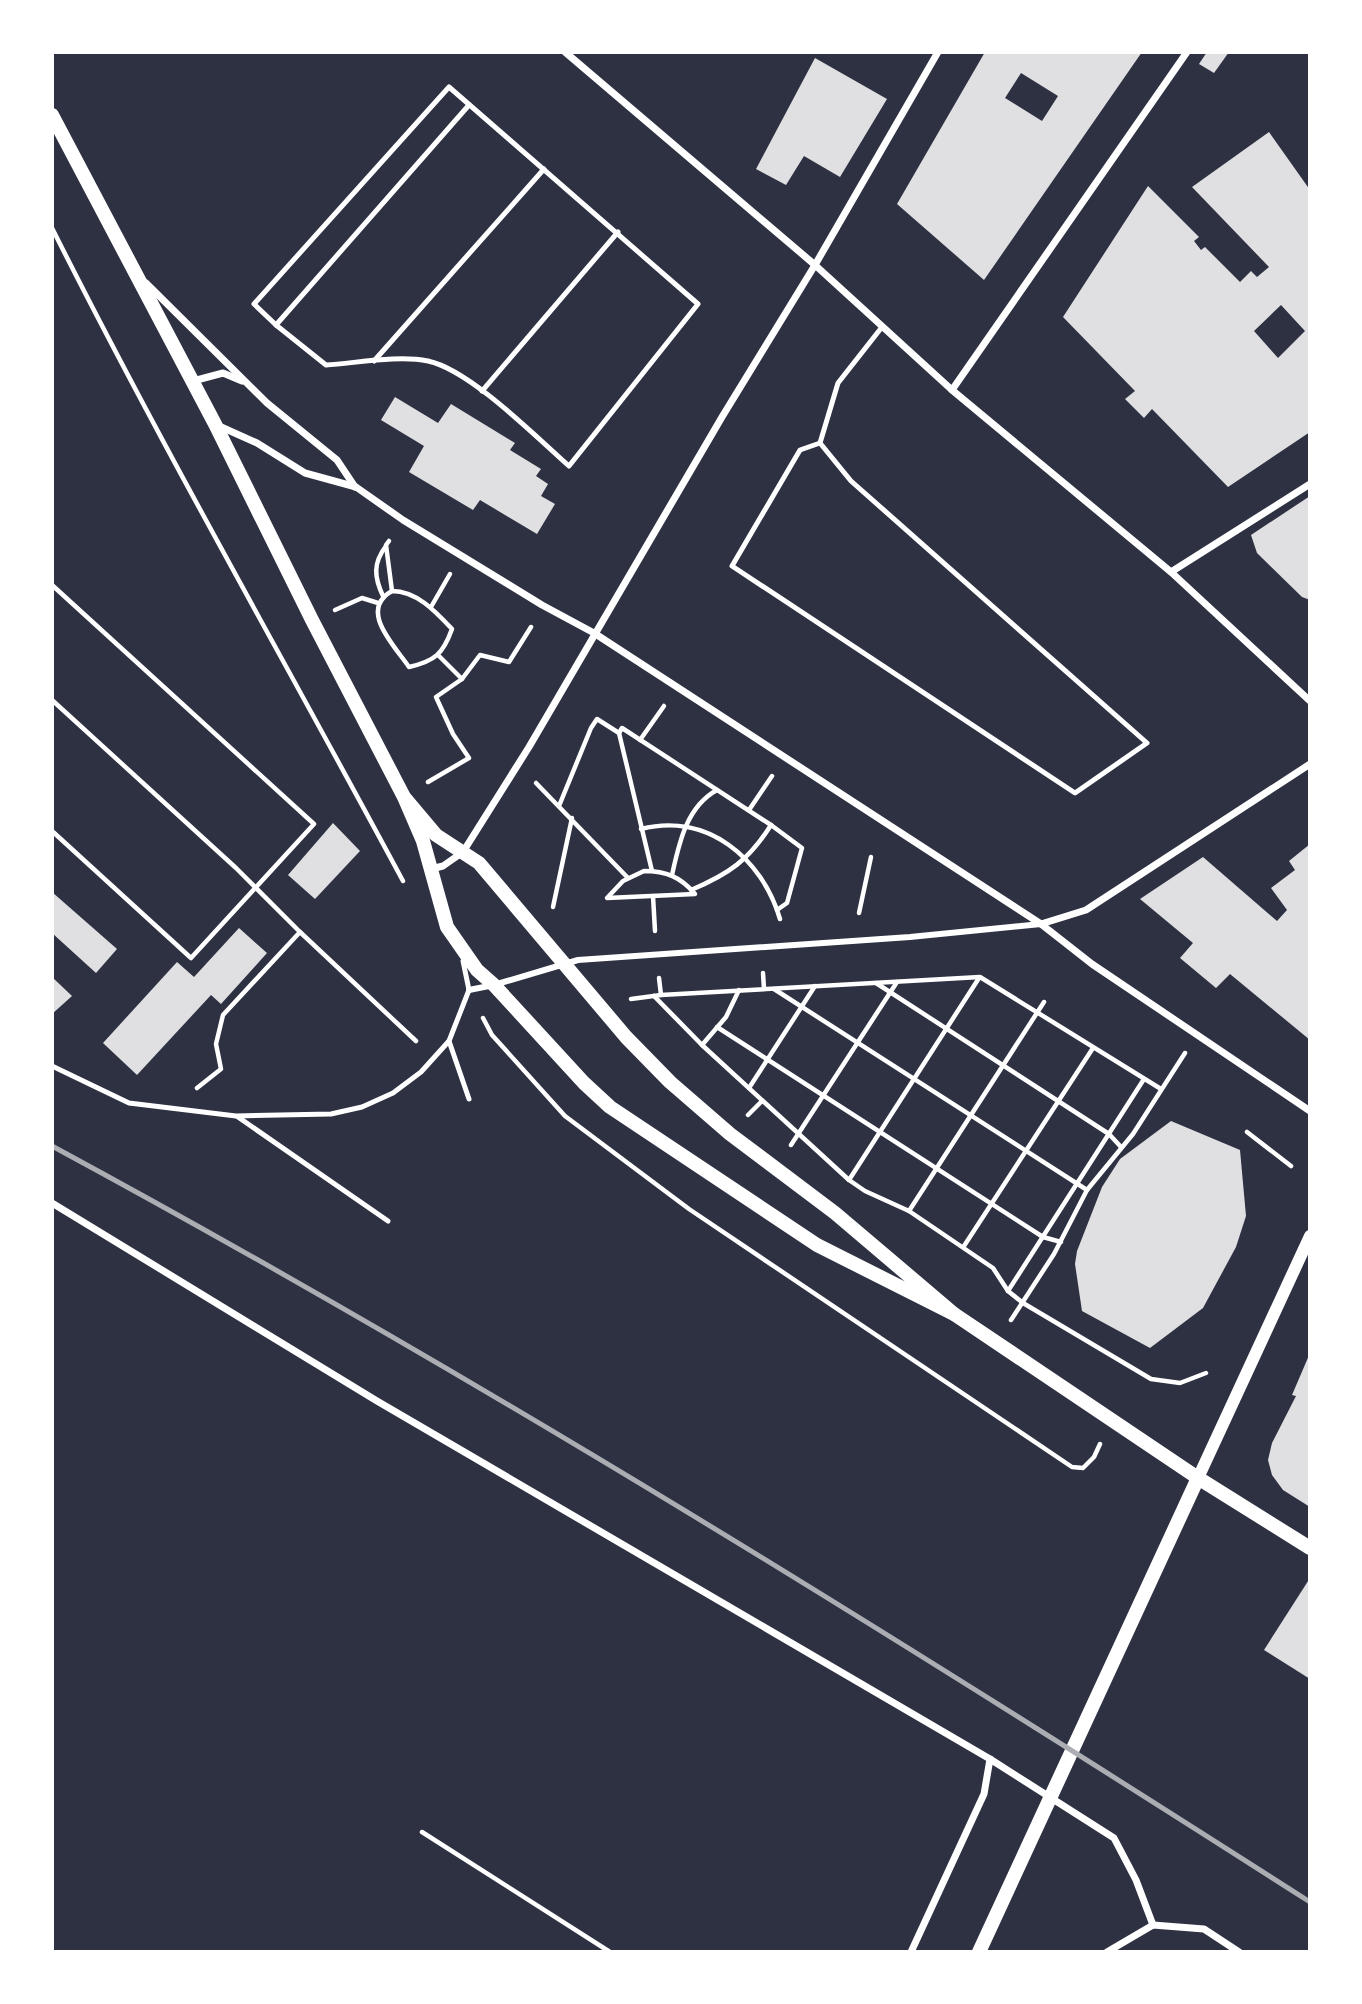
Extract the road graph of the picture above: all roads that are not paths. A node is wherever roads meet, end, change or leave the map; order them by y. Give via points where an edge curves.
1 (565, 52) edge
2 (938, 52) edge
3 (1187, 52) edge
4 (469, 105) junction
5 (52, 115) edge
6 (544, 169) junction
7 (618, 232) junction
8 (815, 265) junction
9 (136, 273) junction
10 (276, 326) junction
11 (882, 327) junction
12 (374, 361) junction
13 (192, 382) junction
14 (246, 382) junction
15 (952, 390) junction
16 (482, 391) junction
17 (215, 424) junction
18 (820, 443) junction
19 (1310, 484) edge
20 (356, 487) junction
21 (1171, 572) junction
22 (594, 633) junction
23 (1310, 702) edge
24 (1310, 764) edge
25 (404, 797) junction
26 (463, 852) junction
27 (430, 869) junction
28 (1041, 924) junction
29 (447, 926) junction
30 (565, 964) junction
31 (494, 985) junction
32 (469, 990) junction
33 (449, 1041) junction
34 (52, 1066) edge
35 (469, 1099) dead end
36 (1310, 1111) edge
37 (236, 1116) junction
38 (52, 1203) edge
39 (388, 1221) dead end
40 (1310, 1236) edge
41 (954, 1314) junction
42 (1198, 1478) junction
43 (1310, 1548) edge
44 (990, 1759) junction
45 (1153, 1925) junction
46 (911, 1951) edge
47 (978, 1951) edge
48 (1107, 1951) edge
49 (1239, 1951) edge

1 - 8 street
2 - 8 street
3 - 15 street
4 - 6 lane
4 - 10 lane
4 - 10 lane via 449,87 254,304
5 - 9 main road
6 - 7 lane
6 - 12 lane
7 - 16 lane
7 - 16 lane via 698,304 569,466
8 - 11 street
8 - 22 street
9 - 13 main road
9 - 14 street
10 - 12 lane via 326,365
11 - 15 street
11 - 18 lane via 838,383
12 - 16 lane via 427,361 454,370
13 - 14 street via 223,373
13 - 17 main road
14 - 20 street via 337,460
15 - 21 street
17 - 20 street via 305,473
17 - 25 main road
18 - 18 lane via 851,481 1147,743 1075,793 732,566 800,450
19 - 21 street
20 - 22 street via 403,520
21 - 23 street
22 - 26 street
22 - 28 street
24 - 28 street via 1086,910
25 - 26 main road via 436,835
25 - 27 main road
26 - 27 street
26 - 30 main road via 479,863
27 - 29 main road
28 - 30 street
28 - 36 street via 1092,964
29 - 31 main road via 477,970
29 - 32 lane via 466,966
30 - 31 street
30 - 41 main road via 670,1082
31 - 32 street
31 - 41 main road via 610,1107 817,1244
32 - 33 lane
33 - 35 lane
33 - 37 lane via 421,1072 393,1093 362,1107 331,1114
34 - 37 lane via 129,1103
37 - 39 lane
38 - 44 street via 377,1401
40 - 42 street
41 - 42 main road
42 - 43 main road
42 - 47 main road
44 - 45 street via 1114,1838
44 - 46 street via 984,1794
45 - 48 street
45 - 49 street via 1204,1929

